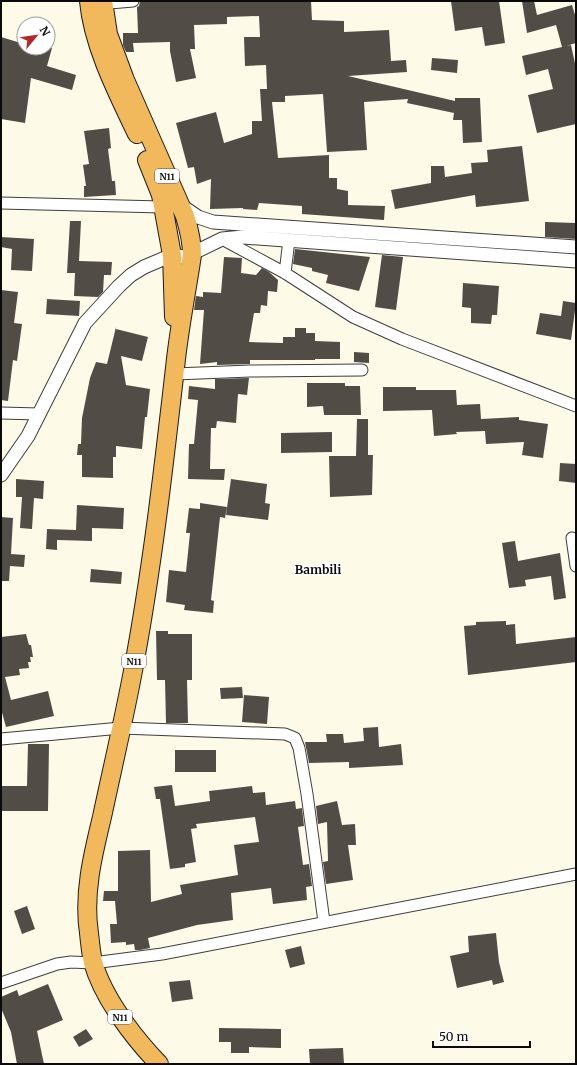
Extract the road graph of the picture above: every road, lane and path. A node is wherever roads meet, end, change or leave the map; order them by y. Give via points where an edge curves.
1 (133, 1) edge
2 (96, 3) edge
3 (1, 203) edge
4 (168, 207) junction
5 (222, 239) junction
6 (289, 240) junction
7 (576, 247) edge
8 (172, 255) junction
9 (192, 255) junction
10 (576, 260) edge
11 (285, 273) junction
12 (175, 366) junction
13 (362, 370) dead end
14 (576, 406) edge
15 (1, 413) edge
16 (39, 414) junction
17 (1, 475) edge
18 (572, 538) dead end
19 (576, 566) edge
20 (121, 728) junction
21 (1, 738) edge
22 (576, 874) edge
23 (324, 922) junction
24 (93, 963) junction
25 (1, 983) edge
26 (159, 1064) edge

1 - 2 street
2 - 4 highway, N11
3 - 4 street
4 - 7 street via 213,222
4 - 8 highway, N11
4 - 9 highway, N11 via 185,216
5 - 6 street via 243,237
5 - 9 street
5 - 11 street
6 - 10 street
6 - 11 street
8 - 9 street
8 - 12 highway, N11
8 - 16 street via 130,275 85,323
9 - 12 highway, N11
11 - 14 street via 353,317 402,339
12 - 13 street
12 - 20 highway, N11 via 145,600
15 - 16 street
16 - 17 street via 28,436
18 - 19 street
20 - 21 street
20 - 23 street via 285,734 295,738 299,748
20 - 24 highway, N11 via 90,879 87,906
22 - 23 street
23 - 24 street via 162,954
24 - 25 street via 57,964
24 - 26 highway, N11 via 120,1016

